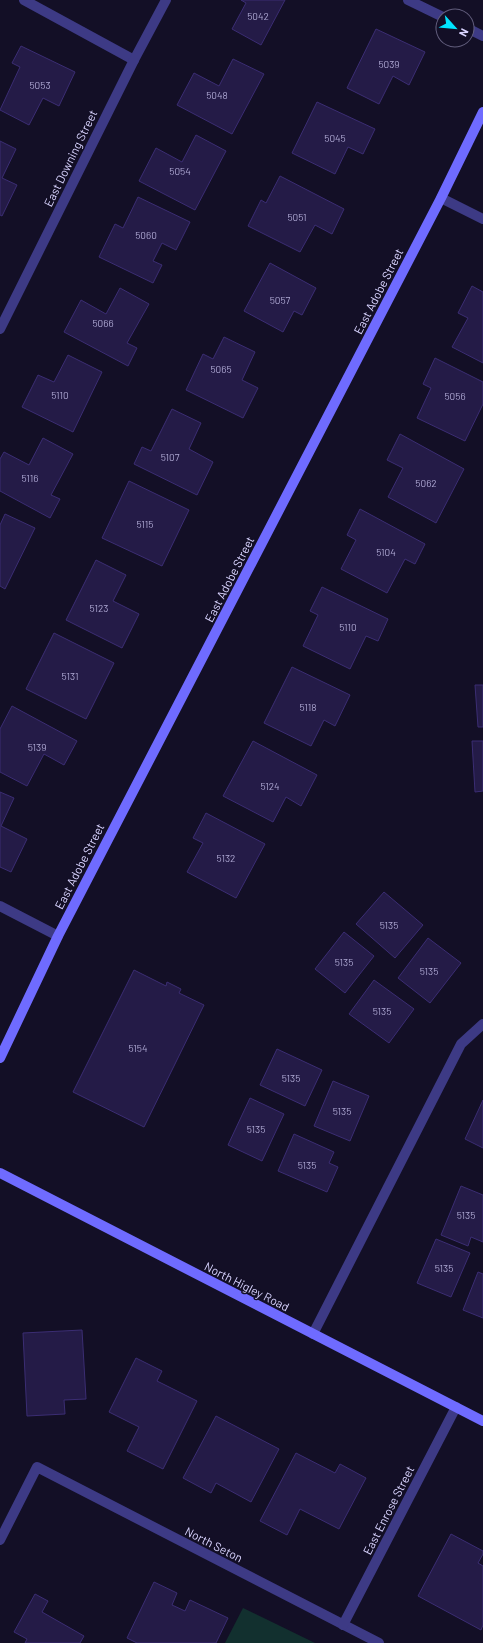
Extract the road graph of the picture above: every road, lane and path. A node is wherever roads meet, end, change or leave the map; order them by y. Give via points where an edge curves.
1 (24, 0) edge
2 (166, 0) edge
3 (408, 0) edge
4 (435, 13) edge
5 (134, 60) junction
6 (483, 112) edge
7 (441, 198) junction
8 (483, 219) edge
9 (0, 329) edge
10 (0, 906) edge
11 (58, 936) junction
12 (483, 1024) edge
13 (0, 1058) edge
14 (0, 1173) edge
15 (313, 1334) junction
16 (456, 1407) junction
17 (483, 1420) edge
18 (0, 1540) edge
19 (343, 1625) junction
20 (379, 1643) edge

1 - 5 street
2 - 5 street, East Downing Street
3 - 4 street
5 - 9 street, East Downing Street
6 - 7 street, East Adobe Street
7 - 8 street
7 - 11 street, East Adobe Street
10 - 11 street
11 - 13 street, East Adobe Street
12 - 15 street via 461,1044
14 - 15 street, North Higley Road
15 - 16 street, North Higley Road
16 - 17 street, North Higley Road
16 - 19 street, East Enrose Street
18 - 19 street, North Seton via 37,1467
19 - 20 street, North Seton

